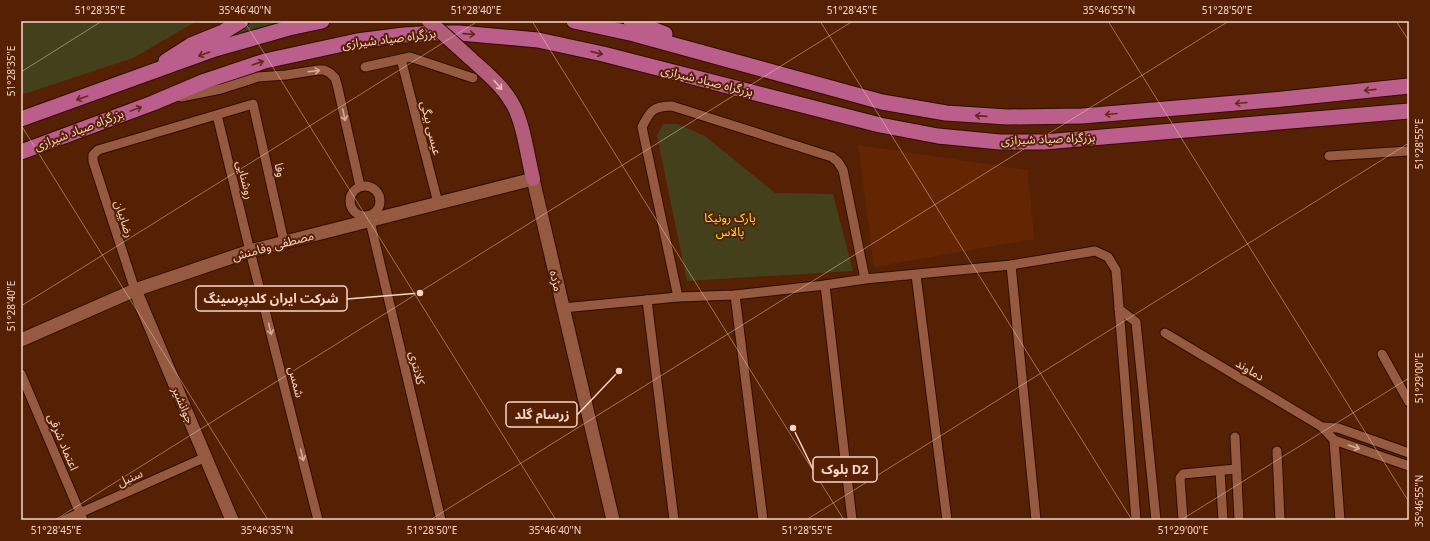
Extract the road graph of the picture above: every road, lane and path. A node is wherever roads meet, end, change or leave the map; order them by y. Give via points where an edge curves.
1 (241, 21) edge
2 (322, 21) edge
3 (429, 21) edge
4 (574, 21) edge
5 (631, 21) edge
6 (716, 55) junction
7 (401, 59) junction
8 (365, 67) dead end
9 (143, 76) junction
10 (473, 78) dead end
11 (1409, 86) edge
12 (152, 102) junction
13 (1409, 111) edge
14 (217, 115) junction
15 (21, 119) edge
16 (1409, 151) edge
17 (21, 152) edge
18 (1329, 156) dead end
19 (533, 179) junction
20 (360, 186) junction
21 (380, 201) junction
22 (438, 203) junction
23 (353, 210) junction
24 (385, 218) junction
25 (370, 221) junction
26 (356, 224) junction
27 (284, 242) junction
28 (250, 251) junction
29 (1011, 265) junction
30 (916, 275) junction
31 (865, 279) junction
32 (825, 285) junction
33 (135, 290) junction
34 (735, 294) junction
35 (678, 297) junction
36 (647, 300) junction
37 (563, 308) junction
38 (1119, 309) junction
39 (1165, 333) dead end
40 (21, 340) edge
41 (1382, 354) dead end
42 (21, 374) edge
43 (1409, 402) edge
44 (1322, 427) junction
45 (1235, 437) dead end
46 (1334, 440) junction
47 (1277, 451) dead end
48 (1409, 453) edge
49 (206, 458) junction
50 (1409, 466) edge
51 (1236, 469) junction
52 (1220, 470) junction
53 (82, 516) edge
54 (64, 520) edge
55 (232, 520) edge
56 (318, 520) edge
57 (441, 520) edge
58 (613, 520) edge
59 (674, 520) edge
60 (763, 520) edge
61 (852, 520) edge
62 (947, 520) edge
63 (1036, 520) edge
64 (1136, 520) edge
65 (1156, 520) edge
66 (1183, 520) edge
67 (1223, 520) edge
68 (1239, 520) edge
69 (1280, 520) edge
70 (1340, 520) edge

1 - 9 highway via 223,32 191,45
2 -> 9 highway via 215,50
3 -> 19 main road, مژده, bridge via 498,84 513,103
4 - 6 highway, بزرگراه صیاد شیرازی
5 - 6 highway
11 -> 6 highway, بزرگراه صیاد شیرازی via 1082,116 1007,117 946,113 882,102
7 - 8 street
7 - 10 street via 410,57
7 - 22 street, عیسی بیگی
9 -> 15 highway
12 -> 13 highway, بزرگراه صیاد شیرازی via 265,61 357,41 404,35 459,33 538,40 880,124 938,136 1000,142 1044,142
17 -> 12 highway, بزرگراه صیاد شیرازی
12 -> 20 street via 221,89 258,77 324,70 335,78
14 - 27 street, وفا via 253,104
14 - 28 street, روشنایی
14 - 33 street, رضاییان via 98,150 93,155
16 - 18 street
19 - 22 main road, مصطفی وفامنش
19 - 37 main road, مژده
20 - 21 street via 374,188 380,196
20 - 23 street via 350,196
21 - 23 street via 377,210 370,215 361,216
21 - 24 street
22 - 24 main road, مصطفی وفامنش
23 - 26 street
24 - 25 main road, مصطفی وفامنش
25 - 26 main road, مصطفی وفامنش
25 - 57 street, کلانتری
26 - 27 main road, مصطفی وفامنش
27 - 28 main road, مصطفی وفامنش
28 - 33 main road, مصطفی وفامنش
28 -> 56 street, شمس
29 - 30 street
29 - 38 street via 1095,251 1108,258 1116,270
29 - 63 street
30 - 31 street
30 - 62 street
31 - 32 street
31 - 35 street via 844,170 838,162 832,157 672,106 660,106 649,113 642,127
32 - 34 street
32 - 61 street
33 - 40 main road, مصطفی وفامنش
33 - 49 main road, جوانشیر
34 - 35 street
34 - 60 street
35 - 36 street
36 - 37 street
36 - 59 street
37 - 58 main road, مژده
38 - 64 street
38 - 65 street via 1136,322
39 - 44 street, دماوند
41 - 43 street
42 - 53 street, اعتماد شرقی
44 - 46 street, دماوند
44 - 48 street, دماوند via 1338,428
45 - 51 street
46 -> 50 street, دماوند
46 - 70 street
47 - 69 street
49 - 53 street, سنبل
49 - 55 main road, جوانشیر
51 - 52 street
51 - 68 street
52 - 66 street via 1183,474 1180,478
52 - 67 street
53 - 54 street, سنبل

